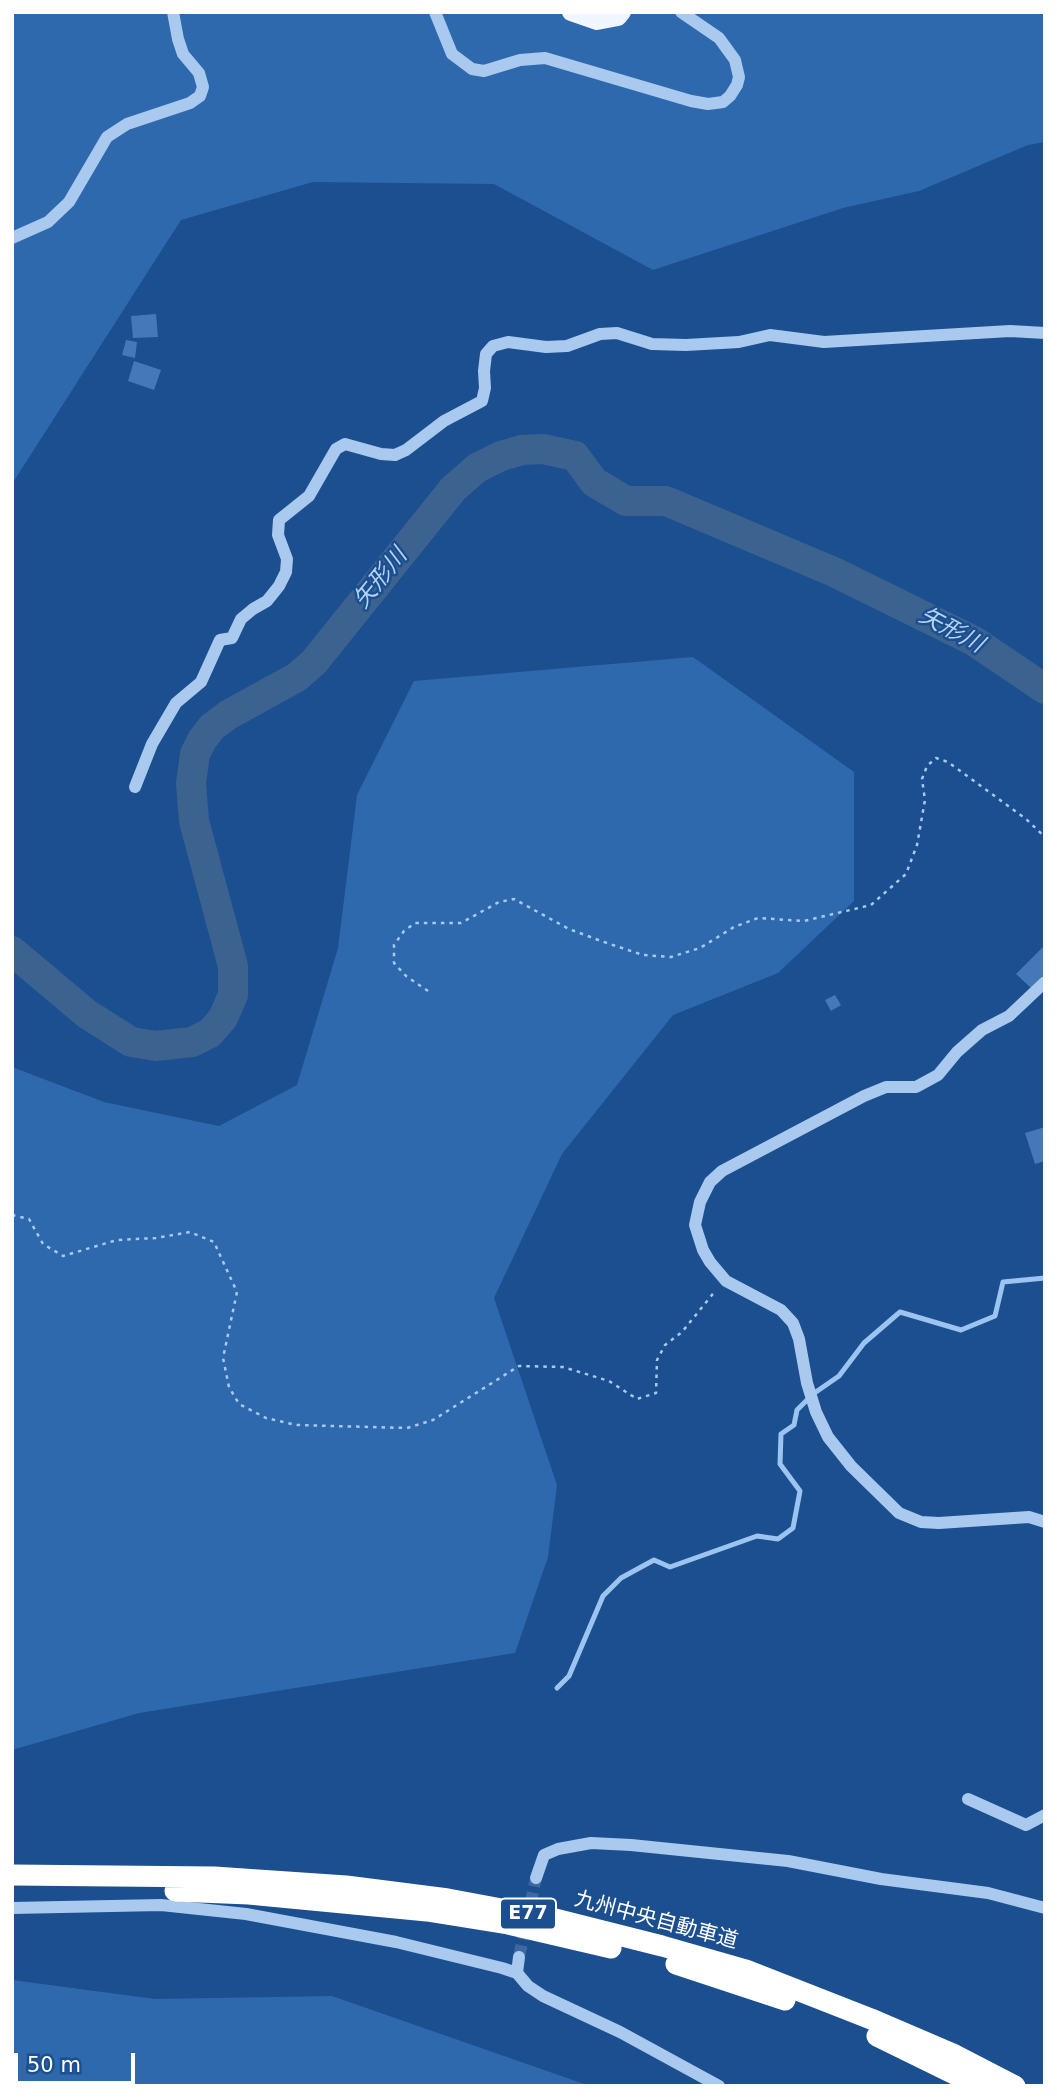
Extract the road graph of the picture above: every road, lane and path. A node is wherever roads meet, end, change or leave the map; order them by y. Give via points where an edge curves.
1 (173, 12) edge
2 (435, 12) edge
3 (571, 12) edge
4 (622, 12) edge
5 (681, 12) edge
6 (12, 238) edge
7 (1045, 333) edge
8 (135, 787) dead end
9 (1045, 837) edge
10 (1045, 982) edge
11 (428, 991) dead end
12 (12, 1216) edge
13 (726, 1281) junction
14 (1045, 1522) edge
15 (968, 1799) dead end
16 (1045, 1815) edge
17 (12, 1875) edge
18 (536, 1878) tunnel mouth
19 (12, 1888) edge
20 (12, 1908) edge
21 (1045, 1909) edge
22 (519, 1957) tunnel mouth
23 (517, 1973) junction
24 (719, 2086) edge
25 (979, 2086) edge
26 (1015, 2086) edge

1 - 6 street via 183,54 200,74 200,96 127,124 107,137 69,202 48,222
2 - 5 street via 452,54 472,69 484,71 545,58 691,101 723,102 737,85 735,60 719,38
3 - 4 main road via 597,21
7 - 8 street via 824,342 770,335 685,345 600,334 567,345 508,342 493,346 486,354 482,401 395,455 345,444 336,449 309,496 279,520 278,535 287,559 279,586 242,619 232,638 220,640 201,682 176,703 152,744
9 - 11 path via 948,762 936,758 922,779 925,800 906,874 871,905 804,921 758,918 700,948 671,957 643,955 601,942 514,899 461,923 415,923 404,930 394,946 394,963
10 - 13 street via 1009,1016 982,1030 937,1075 916,1087 886,1087 864,1096 722,1171 710,1182 695,1225 706,1256
12 - 13 path via 29,1219 43,1244 63,1256 117,1240 190,1231 214,1242 237,1292 223,1357 229,1387 239,1404 266,1418 296,1425 407,1428 432,1420 519,1366 563,1367 609,1381 637,1399 656,1393 657,1360 665,1345
13 - 14 street via 781,1310 793,1323 807,1383 828,1437 898,1513 920,1521 1029,1517
15 - 16 street via 1026,1825
17 - 26 highway, 九州中央自動車道 / E77 via 214,1877 346,1886 555,1919 746,1970 872,2019
18 - 21 street via 544,1855 558,1849 591,1843 631,1845 788,1861 988,1893
19 - 25 highway, 九州中央自動車道 / E77 via 249,1894 427,1911 508,1924 659,1959 772,1995 880,2038
20 - 23 street via 161,1905 246,1914 396,1942
22 - 23 street
23 - 24 street via 543,1996

